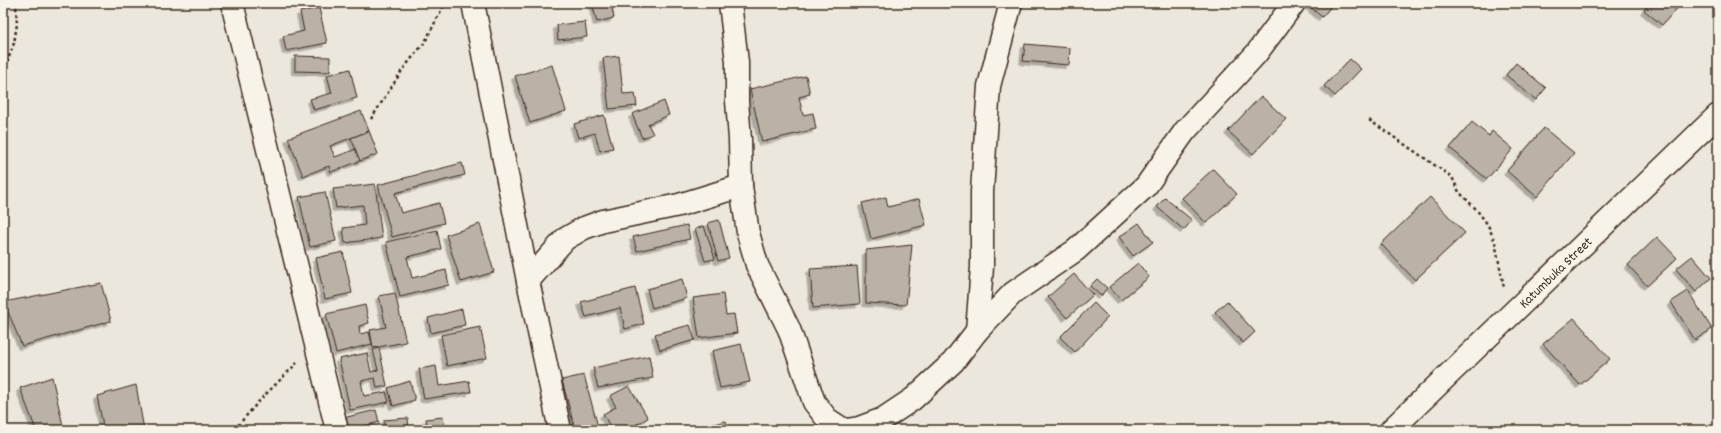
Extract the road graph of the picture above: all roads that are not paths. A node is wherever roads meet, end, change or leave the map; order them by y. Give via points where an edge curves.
1 (232, 3) edge
2 (473, 3) edge
3 (730, 3) edge
4 (1011, 3) edge
5 (1294, 3) edge
6 (1718, 115) edge
7 (741, 186) junction
8 (528, 281) junction
9 (977, 331) junction
10 (337, 430) edge
11 (560, 430) edge
12 (845, 430) edge
13 (1391, 430) edge

1 - 10 street
2 - 8 street
3 - 7 street via 737,62
4 - 9 street via 989,86
5 - 9 street via 1256,54 1185,131 1146,186 1076,250 1013,292
6 - 13 street, Katumbuka Street
7 - 8 street via 679,205 603,221 584,228 565,239
7 - 12 street via 748,233 757,265 789,329 814,402 827,419
8 - 11 street
9 - 12 street via 954,362 913,399 883,419

